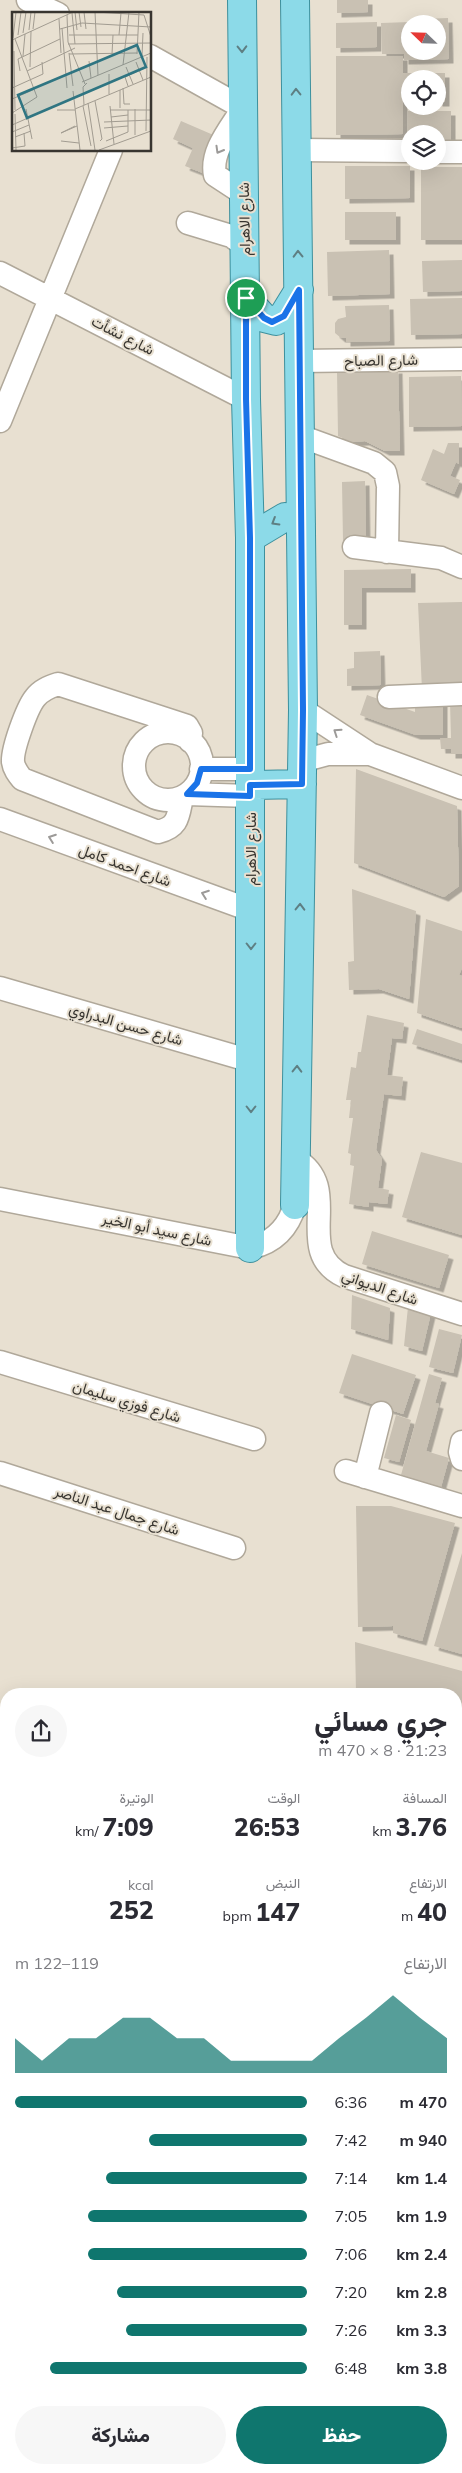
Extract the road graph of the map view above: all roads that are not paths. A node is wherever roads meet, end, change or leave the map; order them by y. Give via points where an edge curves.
1 (28, 0) edge
2 (242, 0) edge
3 (295, 0) edge
4 (54, 12) edge
5 (151, 57) edge
6 (243, 108) junction
7 (297, 150) junction
8 (111, 151) edge
9 (401, 151) edge
10 (446, 152) edge
11 (462, 152) edge
12 (188, 223) dead end
13 (244, 245) junction
14 (0, 273) edge
15 (299, 290) junction
16 (51, 298) junction
17 (246, 298) junction
18 (462, 359) edge
19 (299, 361) junction
20 (246, 399) junction
21 (0, 421) edge
22 (300, 436) junction
23 (301, 524) junction
24 (250, 538) junction
25 (354, 548) dead end
26 (387, 552) junction
27 (462, 567) edge
28 (462, 694) edge
29 (389, 697) dead end
30 (303, 710) junction
31 (190, 741) junction
32 (370, 754) junction
33 (201, 769) junction
34 (302, 772) junction
35 (250, 783) junction
36 (462, 788) edge
37 (184, 796) junction
38 (0, 819) edge
39 (250, 910) junction
40 (0, 988) edge
41 (251, 1061) junction
42 (295, 1158) junction
43 (0, 1199) edge
44 (294, 1206) joint
45 (250, 1248) junction
46 (462, 1314) edge
47 (0, 1362) edge
48 (381, 1413) dead end
49 (254, 1439) dead end
50 (462, 1442) edge
51 (462, 1459) edge
52 (0, 1473) edge
53 (462, 1506) edge
54 (234, 1548) dead end

1 - 4 street
2 -> 6 main road, شارع الاهرام
7 -> 3 main road
5 - 6 street
6 -> 13 main road, شارع الاهرام
7 - 9 street
15 -> 7 main road
8 - 16 street
10 - 11 street
12 - 13 street via 231,236
13 - 17 main road, شارع الاهرام
14 - 16 street, شارع نشأت
15 - 17 main road via 284,316 272,322
15 - 19 main road
16 - 20 street, شارع نشأت
16 - 21 street
17 - 20 main road, شارع الاهرام
18 - 19 street, شارع الصباح
19 - 22 main road
20 - 24 main road, شارع الاهرام
22 - 23 main road
22 - 26 street via 374,463 385,472 388,479
23 -> 24 main road via 285,517
23 - 30 main road
24 - 35 main road, شارع الاهرام
25 - 26 street
26 - 27 street via 441,558
28 - 29 street
32 -> 30 street
30 - 34 main road
31 - 33 street via 199,753
31 - 37 street via 173,733 154,735 140,748 134,766 145,792 162,800
31 - 37 street via 191,733 187,726 58,684 45,688 35,697 13,762 22,779 158,832 169,829 177,820
32 - 34 street via 335,753
32 - 36 street
33 - 35 street
33 - 37 street via 197,783
34 - 35 main road
42 -> 34 main road
35 - 37 street
35 - 39 main road, شارع الاهرام
39 -> 38 street, شارع احمد كامل
39 -> 41 main road, شارع الاهرام
40 - 41 street, شارع حسن البدراوي
41 -> 45 main road, شارع الاهرام
42 - 44 main road
42 - 46 street, شارع الديواني via 304,1164 316,1182 319,1198 318,1248 331,1269
43 - 45 street, شارع سيد أبو الخير
44 - 45 street via 281,1232 265,1244
47 - 49 street, شارع فوزي سليمان
48 - 53 street via 355,1474
50 - 51 street
52 - 54 street, شارع جمال عبد الناصر

